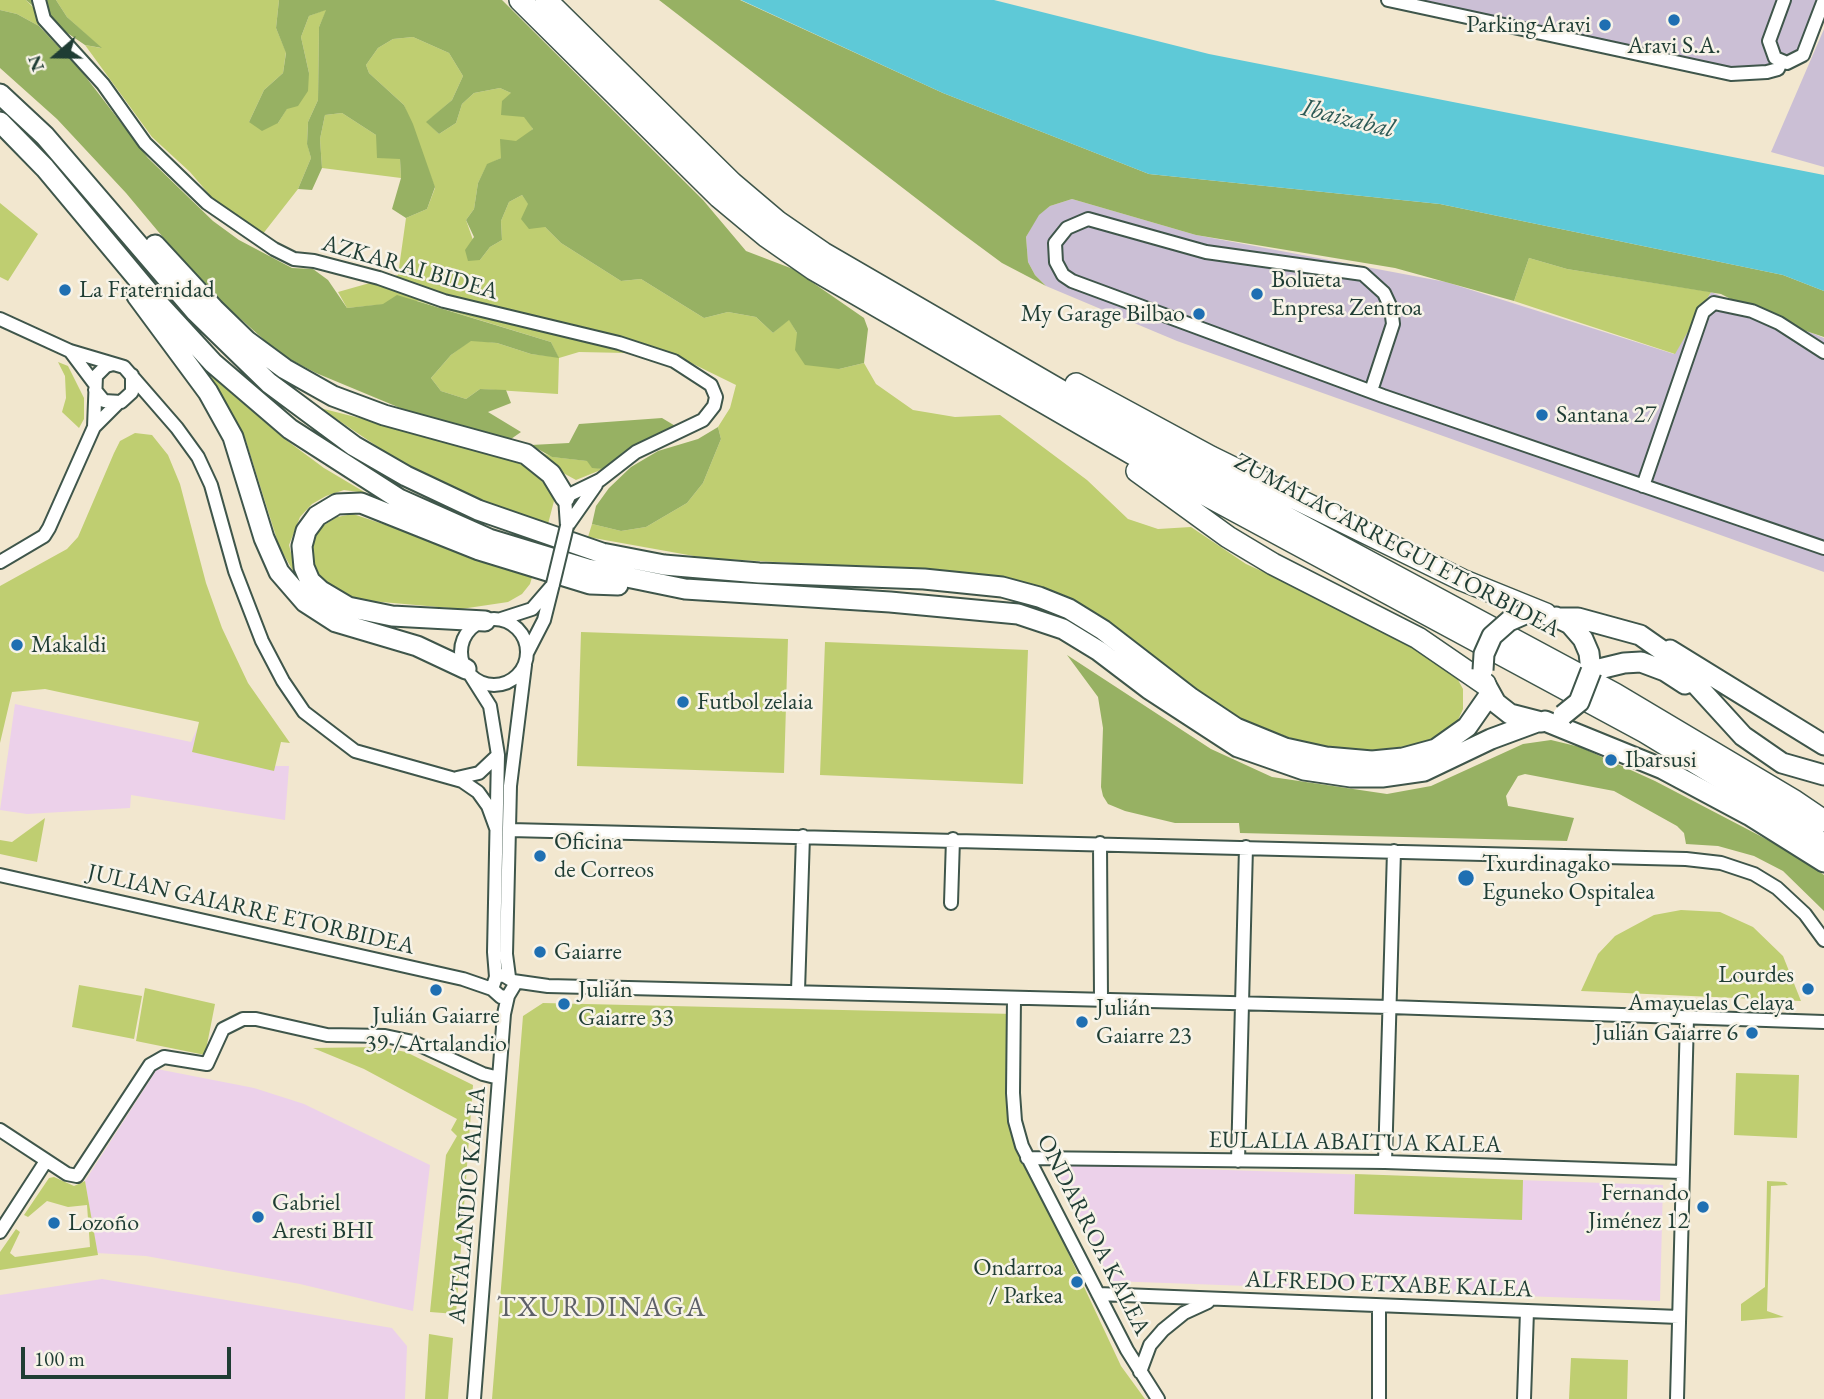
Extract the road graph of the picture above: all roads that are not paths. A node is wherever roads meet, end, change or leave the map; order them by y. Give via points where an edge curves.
1 (39, 0) edge
2 (520, 0) edge
3 (547, 0) edge
4 (1388, 0) edge
5 (1784, 0) edge
6 (1824, 0) edge
7 (1426, 4) edge
8 (1781, 62) junction
9 (0, 94) edge
10 (0, 122) edge
11 (17, 139) junction
12 (116, 219) junction
13 (1, 322) edge
14 (938, 332) junction
15 (70, 351) junction
16 (1824, 352) edge
17 (113, 364) junction
18 (132, 375) junction
19 (94, 386) junction
20 (1371, 391) junction
21 (121, 402) junction
22 (154, 404) junction
23 (94, 427) junction
24 (600, 480) junction
25 (1643, 486) junction
26 (565, 496) junction
27 (567, 526) junction
28 (1824, 548) edge
29 (0, 562) edge
30 (553, 584) junction
31 (685, 589) junction
32 (1543, 615) junction
33 (492, 620) junction
34 (1640, 635) junction
35 (1521, 653) junction
36 (526, 659) junction
37 (1591, 671) junction
38 (469, 673) junction
39 (1486, 683) junction
40 (1704, 696) junction
41 (1548, 719) junction
42 (1824, 744) edge
43 (498, 755) junction
44 (1824, 775) edge
45 (459, 779) junction
46 (1824, 821) edge
47 (496, 828) junction
48 (510, 830) junction
49 (803, 836) junction
50 (953, 839) junction
51 (1100, 843) junction
52 (1824, 845) edge
53 (1246, 847) junction
54 (1394, 851) junction
55 (1824, 862) edge
56 (0, 875) edge
57 (951, 903) dead end
58 (1824, 940) edge
59 (502, 985) junction
60 (798, 991) junction
61 (1014, 998) junction
62 (1101, 999) junction
63 (1240, 1004) junction
64 (1390, 1007) junction
65 (1687, 1018) junction
66 (1824, 1022) edge
67 (499, 1078) junction
68 (0, 1130) edge
69 (1027, 1158) junction
70 (46, 1161) junction
71 (1238, 1161) junction
72 (1385, 1162) junction
73 (1682, 1172) junction
74 (0, 1232) edge
75 (1098, 1294) junction
76 (1211, 1300) junction
77 (1380, 1306) junction
78 (1527, 1311) junction
79 (1679, 1317) junction
80 (1140, 1372) junction
81 (474, 1399) edge
82 (1158, 1399) edge
83 (1379, 1399) edge
84 (1524, 1399) edge
85 (1677, 1399) edge

1 - 24 street, AZKARAI BIDEA via 44,19 103,84 145,143 207,203 274,248 294,259 379,278 444,301 620,343 674,361 711,384 716,397 710,414 636,452
2 - 14 highway via 739,215 813,269
3 - 14 highway via 751,200
4 - 7 street
5 - 8 street via 1769,41 1771,53
6 - 8 street via 1803,55 1794,62
7 - 8 street via 1731,74 1767,72 1778,69
9 - 12 main road via 45,135
10 - 11 main road
11 - 31 main road via 213,363 290,429 399,499 489,539 588,569
11 - 38 main road via 208,392 233,437 279,572 305,603 336,622 417,646
12 - 26 main road via 154,244 247,341 285,369 333,396 384,415 526,454 551,474
12 - 39 main road via 196,312 300,408 406,476 478,510 564,542 628,559 725,571 924,579 1002,587 1039,597 1103,630 1236,728 1285,748 1326,757 1372,761 1436,749 1467,727
13 - 15 street
14 - 32 highway via 986,335 1211,457
14 - 35 highway, ZUMALACARREGUI ETORBIDEA via 1187,464
14 - 35 highway, ZUMALACARREGUI ETORBIDEA via 1115,444
14 - 39 highway via 972,375 1144,475 1273,564 1418,638
15 - 17 street
15 - 19 street
16 - 25 street via 1779,323 1752,311 1714,303 1703,312
17 - 18 street
17 - 19 street via 100,370
18 - 21 street via 132,392
18 - 22 street
19 - 21 street via 104,401
19 - 23 street
20 - 20 street via 1393,324 1384,293 1363,274 1206,252 1088,219 1067,228 1055,243 1056,262 1072,281
20 - 25 street
21 - 22 street
21 - 23 street
22 - 45 street via 198,457 257,629 304,712 355,751
23 - 29 street via 44,536
24 - 26 street
24 - 27 street
25 - 28 street
26 - 27 street
27 - 30 street, bridge
30 - 33 street via 532,609
30 - 36 street via 544,621
31 - 33 main road via 590,584 480,550 361,503 337,504 317,516 306,531 302,546 310,580 348,607 392,616
31 - 41 main road via 1018,614 1063,629 1238,747 1304,770 1361,777 1424,771 1491,739
32 - 34 main road via 1591,621
32 - 37 main road via 1583,639
32 - 39 main road, bridge via 1509,621 1492,636 1484,654
33 - 36 street via 516,628 526,644
33 - 38 street via 468,632 463,640 461,650
34 - 40 main road via 1670,656
34 - 42 main road via 1688,659
35 - 46 highway, ZUMALACARREGUI ETORBIDEA
35 - 52 highway, ZUMALACARREGUI ETORBIDEA
36 - 38 street via 519,674 501,685 490,685
36 - 48 street, ARTALANDIO KALEA via 513,743
37 - 40 main road via 1641,663 1665,671
37 - 41 main road, bridge via 1579,702
38 - 43 street, ARTALANDIO KALEA via 490,706
39 - 41 main road via 1510,714
40 - 44 main road via 1764,752 1801,770
41 - 55 main road via 1663,769
43 - 45 street via 478,773
43 - 47 street, ARTALANDIO KALEA
45 - 47 street via 478,792
47 - 59 street, ARTALANDIO KALEA
48 - 49 street
48 - 59 street, ARTALANDIO KALEA
49 - 50 street
49 - 60 street
50 - 51 street
50 - 57 street
51 - 53 street
51 - 62 street
53 - 54 street
53 - 63 street
54 - 58 street via 1721,863 1777,888
54 - 64 street
56 - 59 street, JULIAN GAIARRE ETORBIDEA
59 - 60 street, JULIAN GAIARRE ETORBIDEA
59 - 67 street, ARTALANDIO KALEA
60 - 61 street, JULIAN GAIARRE ETORBIDEA
61 - 62 street, JULIAN GAIARRE ETORBIDEA
61 - 69 street, ONDARROA KALEA via 1015,1121
62 - 63 street, JULIAN GAIARRE ETORBIDEA
63 - 64 street, JULIAN GAIARRE ETORBIDEA
63 - 71 street
64 - 65 street, JULIAN GAIARRE ETORBIDEA
64 - 72 street
65 - 66 street, JULIAN GAIARRE ETORBIDEA
65 - 73 street
67 - 70 street via 413,1042 385,1036 327,1035 243,1019 223,1029 207,1064 164,1057 150,1065 76,1176
67 - 81 street, ARTALANDIO KALEA
68 - 70 street
69 - 71 street, EULALIA ABAITUA KALEA
69 - 75 street, ONDARROA KALEA
70 - 74 street
71 - 72 street, EULALIA ABAITUA KALEA
72 - 73 street, EULALIA ABAITUA KALEA
73 - 79 street
75 - 76 street, ALFREDO ETXABE KALEA
75 - 80 street, ONDARROA KALEA
76 - 77 street, ALFREDO ETXABE KALEA
76 - 80 street via 1163,1330 1150,1345
77 - 78 street, ALFREDO ETXABE KALEA
77 - 83 street
78 - 79 street, ALFREDO ETXABE KALEA
78 - 84 street
79 - 85 street
80 - 82 street, ONDARROA KALEA

